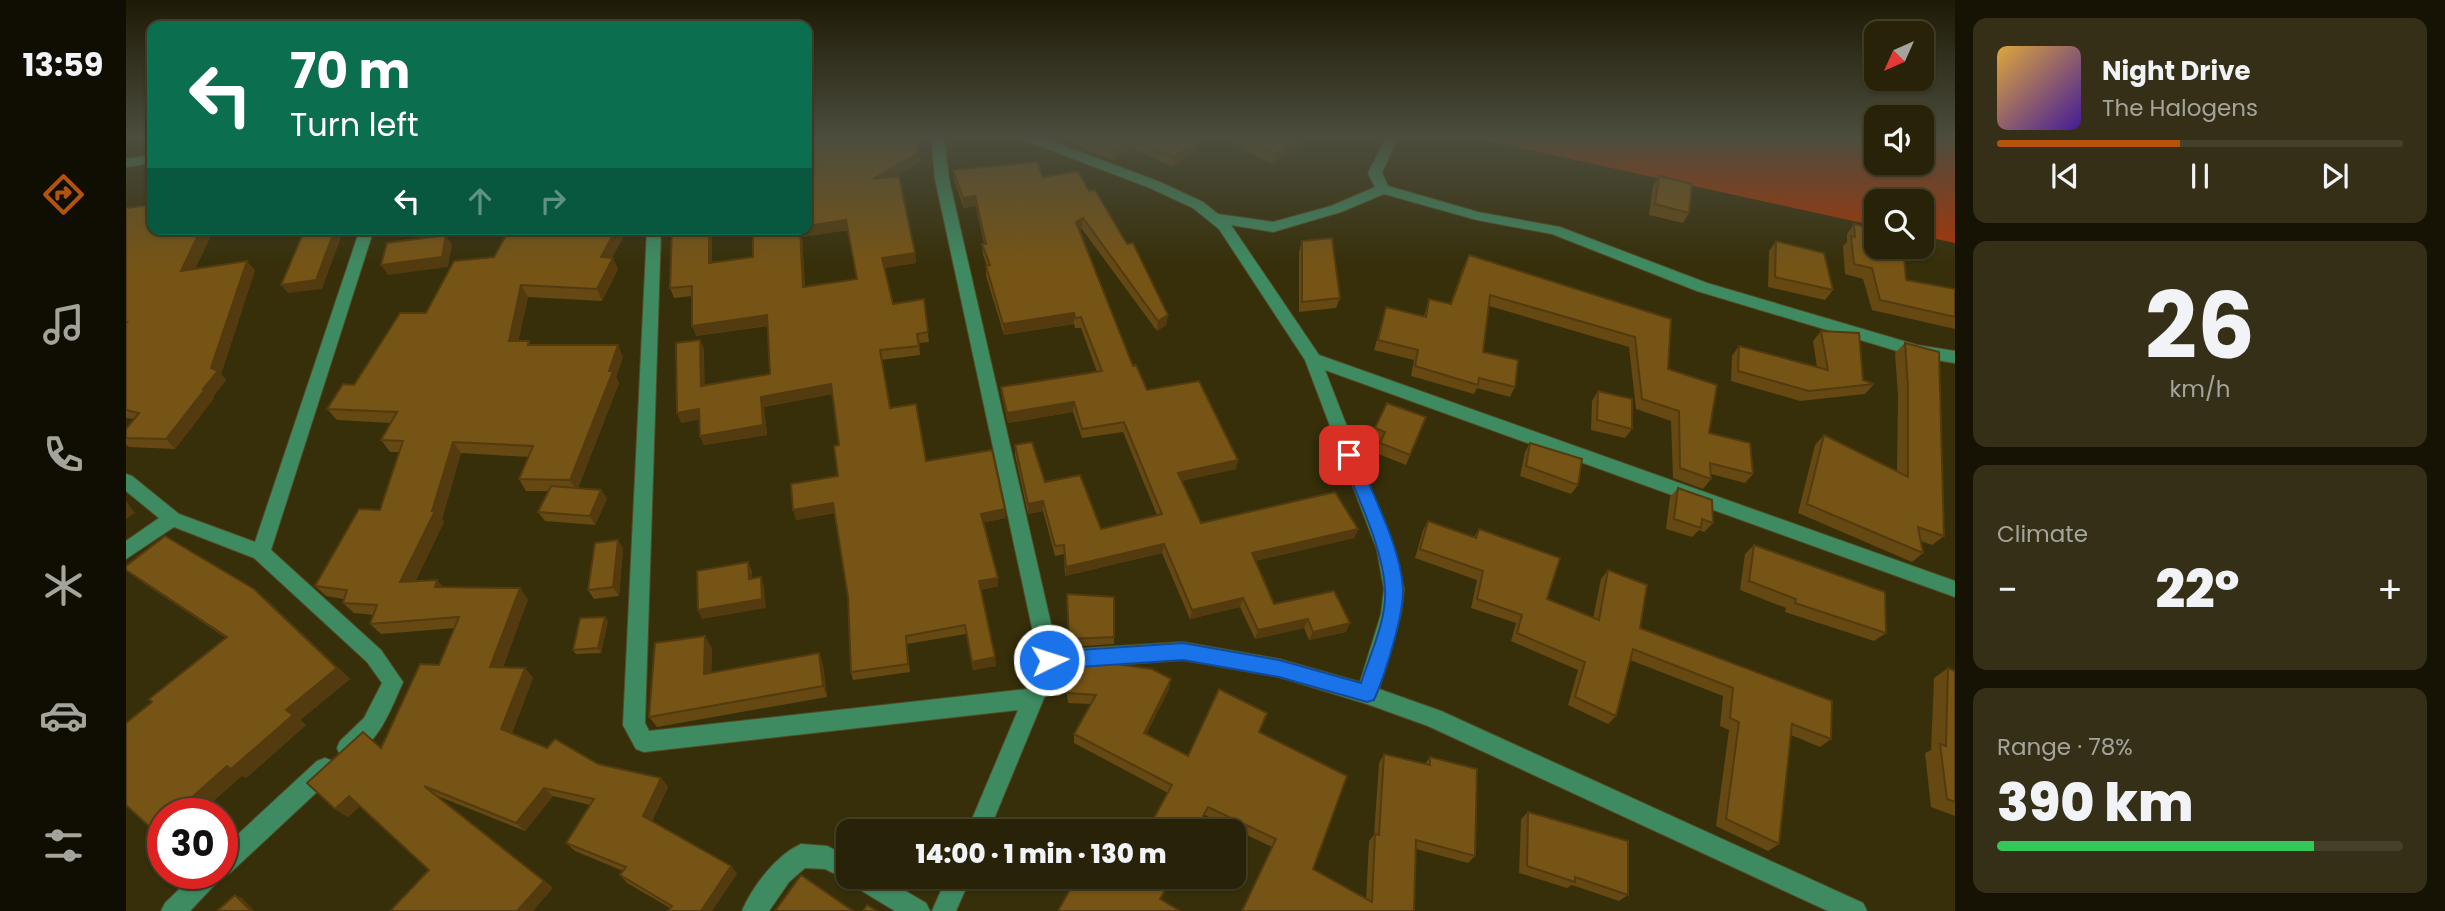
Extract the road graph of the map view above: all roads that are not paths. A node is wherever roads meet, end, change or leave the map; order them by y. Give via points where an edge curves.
1 (942, 180) edge
2 (1141, 180) edge
3 (1378, 180) edge
4 (1383, 189) junction
5 (1214, 218) junction
6 (365, 235) edge
7 (654, 235) edge
8 (1955, 358) edge
9 (1313, 359) junction
10 (126, 481) edge
11 (172, 519) junction
12 (126, 551) edge
13 (261, 552) junction
14 (1955, 589) edge
15 (1049, 660) junction
16 (1367, 694) junction
17 (1034, 698) junction
18 (983, 819) edge
19 (238, 850) edge
20 (836, 863) edge
21 (196, 889) edge
22 (880, 889) edge
23 (954, 889) edge
24 (173, 911) edge
25 (754, 911) edge
26 (918, 911) edge
27 (944, 911) edge
28 (1855, 911) edge

1 - 15 street
2 - 5 street via 1198,205
3 - 4 street
4 - 5 street via 1273,227
4 - 8 street via 1477,216 1555,230 1702,287 1917,351
5 - 9 street via 1242,251
6 - 13 street
7 - 17 street via 634,725 644,742
9 - 14 street
9 - 16 street via 1385,550 1394,589
10 - 11 street
11 - 12 street
11 - 13 street
13 - 19 street via 374,656 393,682 372,725
15 - 16 street via 1183,652 1279,668
15 - 17 street
16 - 28 street via 1434,718
17 - 18 street
20 - 25 street via 801,856 781,874
21 - 24 street
22 - 26 street
23 - 27 street

